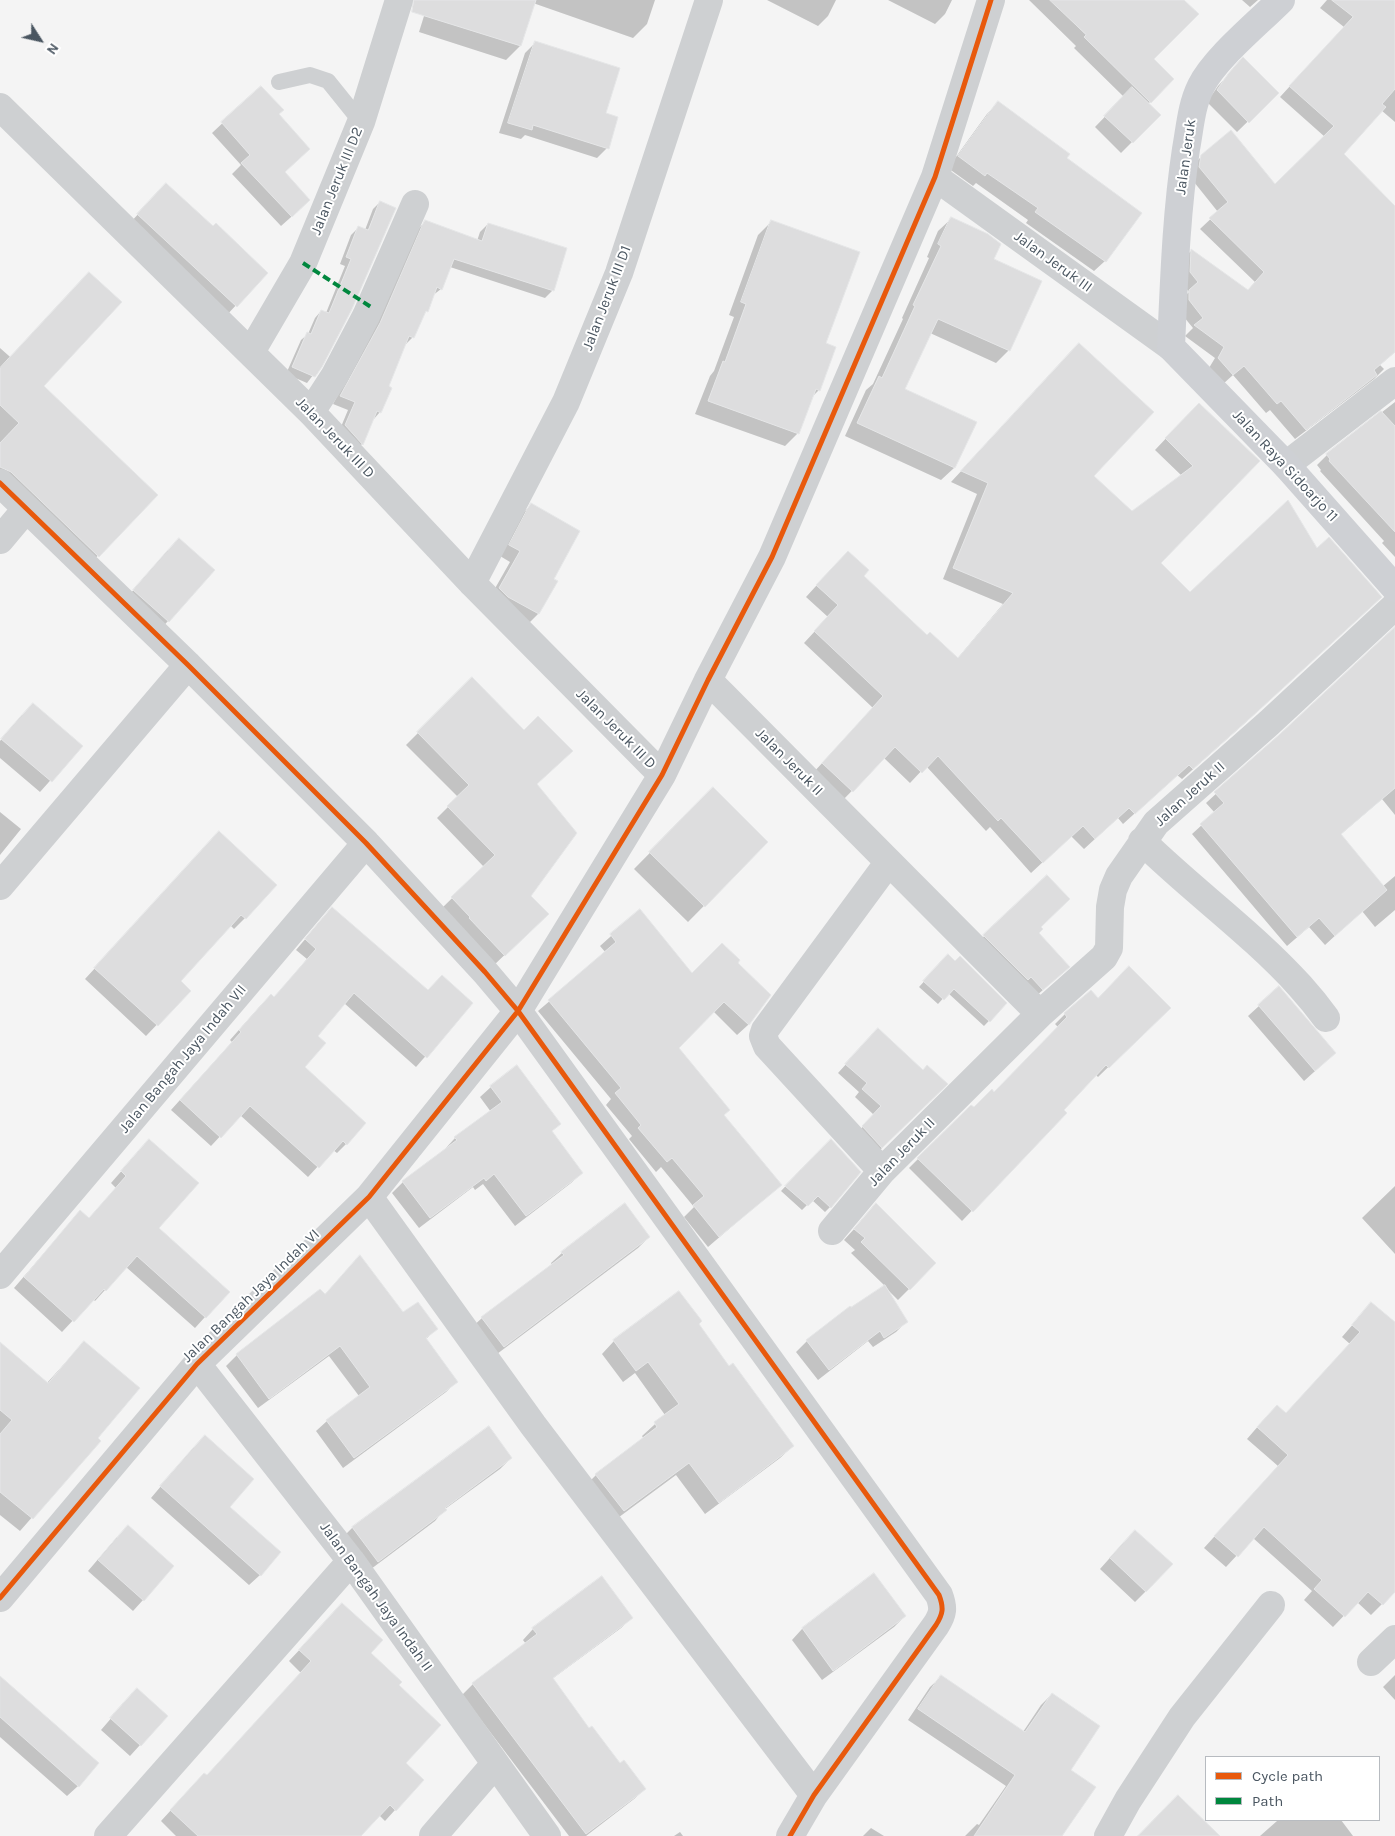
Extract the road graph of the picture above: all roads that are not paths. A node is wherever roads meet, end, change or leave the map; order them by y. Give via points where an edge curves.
1 (399, 0) edge
2 (709, 0) edge
3 (991, 0) edge
4 (1281, 0) edge
5 (279, 82) dead end
6 (0, 107) edge
7 (361, 122) junction
8 (934, 177) junction
9 (415, 204) dead end
10 (1171, 347) junction
11 (251, 352) junction
12 (1395, 381) edge
13 (311, 412) junction
14 (1286, 465) junction
15 (0, 484) edge
16 (26, 508) junction
17 (0, 540) edge
18 (472, 583) junction
19 (1395, 588) edge
20 (1395, 606) edge
21 (188, 665) junction
22 (708, 680) junction
23 (662, 775) junction
24 (1142, 842) junction
25 (366, 843) junction
26 (888, 863) junction
27 (0, 886) edge
28 (518, 1011) junction
29 (1040, 1014) junction
30 (1326, 1018) dead end
31 (882, 1171) junction
32 (369, 1197) junction
33 (832, 1231) dead end
34 (0, 1274) edge
35 (197, 1364) junction
36 (352, 1561) junction
37 (0, 1598) edge
38 (1271, 1605) dead end
39 (1395, 1639) edge
40 (1371, 1662) dead end
41 (496, 1764) junction
42 (814, 1795) junction
43 (108, 1836) edge
44 (433, 1836) edge
45 (547, 1836) edge
46 (790, 1836) edge
47 (1108, 1836) edge

1 - 7 street, Jalan Jeruk III D2
2 - 18 street, Jalan Jeruk III D1 via 619,273 566,402
3 - 8 street, Jalan Bangah Jaya Indah VI
4 - 10 street, Jalan Jeruk via 1216,64 1201,86 1193,106 1175,245
5 - 7 lane via 310,75 328,81
6 - 11 street, Jalan Jeruk III D
7 - 11 street, Jalan Jeruk III D2 via 303,263
8 - 10 street, Jalan Jeruk III
8 - 22 street, Jalan Bangah Jaya Indah VI via 772,557
9 - 13 street via 366,316
10 - 14 street, Jalan Raya Sidoarjo 11
11 - 13 street, Jalan Jeruk III D
12 - 14 street
13 - 18 street, Jalan Jeruk III D
14 - 19 street, Jalan Raya Sidoarjo 11
15 - 16 street
16 - 17 street
16 - 21 street
18 - 23 street, Jalan Jeruk III D
20 - 24 street, Jalan Jeruk II via 1162,817
21 - 25 street
21 - 27 street
22 - 23 street, Jalan Bangah Jaya Indah VI
22 - 26 street, Jalan Jeruk II
23 - 28 street, Jalan Bangah Jaya Indah VI
24 - 29 street, Jalan Jeruk II via 1113,890 1109,948 1104,957
24 - 30 street via 1250,938 1299,985
25 - 28 street
25 - 34 street, Jalan Bangah Jaya Indah VII
26 - 29 street, Jalan Jeruk II
26 - 31 street via 763,1036 767,1046
28 - 32 street, Jalan Bangah Jaya Indah VI
28 - 42 street via 939,1595 943,1605 936,1625
29 - 31 street, Jalan Jeruk II
31 - 33 street, Jalan Jeruk II
32 - 35 street, Jalan Bangah Jaya Indah VI
32 - 42 street via 533,1425
35 - 36 street, Jalan Bangah Jaya Indah II
35 - 37 street, Jalan Bangah Jaya Indah VI
36 - 41 street, Jalan Bangah Jaya Indah II
36 - 43 street
38 - 47 street via 1182,1718
39 - 40 street
41 - 44 street
41 - 45 street, Jalan Bangah Jaya Indah II
42 - 46 street

